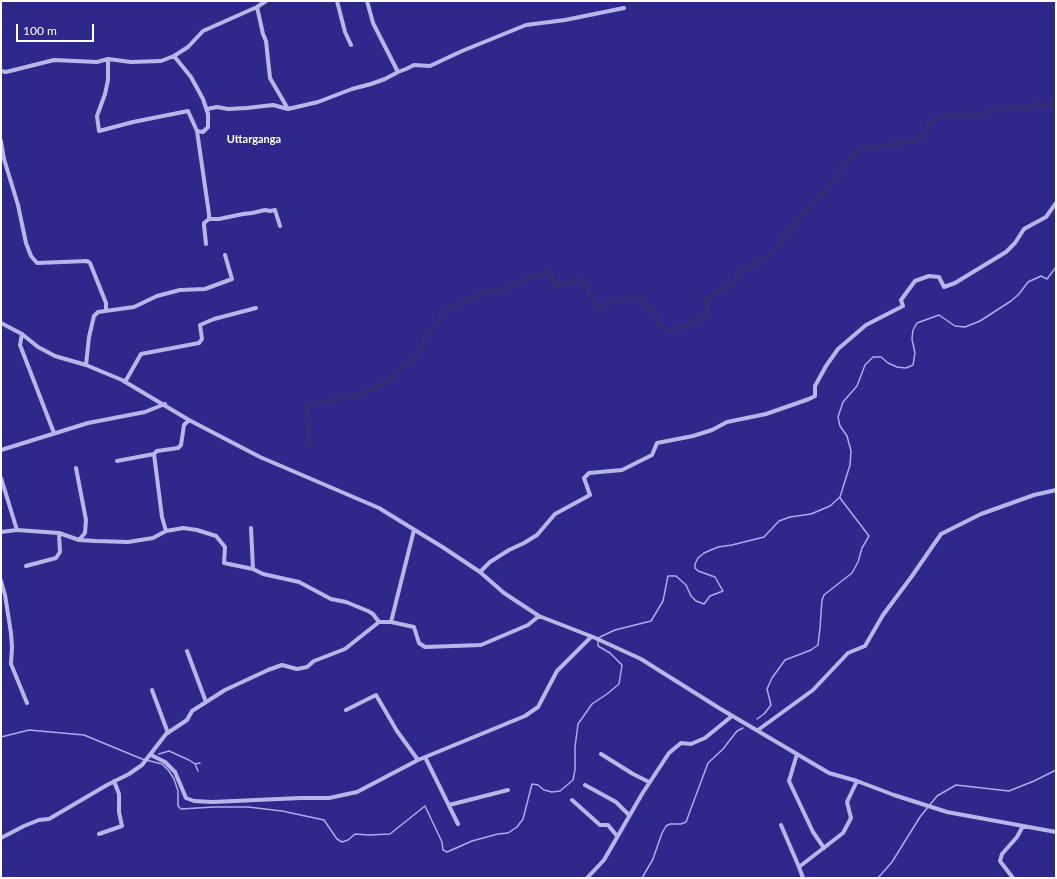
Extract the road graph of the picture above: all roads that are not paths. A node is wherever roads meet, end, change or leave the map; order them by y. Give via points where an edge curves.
1 (266, 1) edge
2 (337, 1) edge
3 (367, 1) edge
4 (256, 7) junction
5 (624, 8) dead end
6 (351, 45) dead end
7 (174, 56) junction
8 (108, 59) junction
9 (1, 71) edge
10 (398, 72) junction
11 (207, 109) junction
12 (288, 109) junction
13 (197, 131) junction
14 (1, 141) edge
15 (1056, 203) edge
16 (209, 219) junction
17 (280, 226) dead end
18 (206, 244) dead end
19 (225, 255) dead end
20 (256, 308) dead end
21 (106, 311) junction
22 (1, 323) edge
23 (22, 334) junction
24 (86, 365) junction
25 (125, 382) junction
26 (165, 404) junction
27 (189, 420) junction
28 (54, 433) junction
29 (1, 450) edge
30 (154, 454) junction
31 (117, 461) dead end
32 (76, 468) dead end
33 (1, 478) edge
34 (1056, 490) edge
35 (251, 528) dead end
36 (17, 530) junction
37 (414, 530) junction
38 (166, 531) junction
39 (1, 532) edge
40 (59, 533) junction
41 (79, 540) junction
42 (26, 566) dead end
43 (253, 569) junction
44 (480, 572) junction
45 (1, 581) edge
46 (539, 616) junction
47 (379, 622) junction
48 (391, 622) junction
49 (592, 637) junction
50 (187, 651) dead end
51 (152, 690) dead end
52 (206, 702) junction
53 (27, 703) dead end
54 (346, 710) dead end
55 (732, 716) junction
56 (758, 730) junction
57 (168, 733) junction
58 (601, 754) dead end
59 (796, 754) junction
60 (149, 756) junction
61 (425, 757) junction
62 (418, 760) junction
63 (114, 781) junction
64 (857, 781) junction
65 (649, 782) junction
66 (585, 785) dead end
67 (508, 790) dead end
68 (572, 800) dead end
69 (449, 805) junction
70 (629, 815) junction
71 (458, 824) dead end
72 (781, 825) dead end
73 (1023, 826) junction
74 (1056, 832) edge
75 (99, 834) dead end
76 (617, 836) junction
77 (1, 838) edge
78 (824, 848) junction
79 (800, 867) junction
80 (587, 878) edge
81 (803, 878) edge
82 (1013, 878) edge

1 - 4 street
2 - 6 street
3 - 10 street via 373,23
4 - 7 street via 203,31 196,40
4 - 12 street via 266,41 270,78
5 - 10 street via 526,25 462,50 430,66 414,65
7 - 8 street via 148,62
7 - 11 street via 190,77
8 - 9 street via 97,62 54,60
8 - 13 street via 108,80 97,116 99,131 188,111
10 - 12 street via 318,102
11 - 12 street via 273,105
11 - 13 street via 208,128 203,132
13 - 16 street
14 - 21 street via 31,256 37,263 90,263 106,303
15 - 44 street via 1046,217 1024,228 1006,252 955,283 944,287 939,277 929,276 916,281 901,300 903,306 866,325 838,349 816,386 815,396 766,414 727,422 693,436 657,443 652,456 622,470 589,473 584,478 590,495 555,514 537,535 490,562
16 - 17 street via 275,210
16 - 18 street via 204,223
19 - 21 street via 232,279 205,289 180,290 157,296 134,307
20 - 25 street via 200,325 202,339 199,343 141,354
21 - 24 street via 98,312 94,316
22 - 23 street
23 - 24 street via 49,353
23 - 28 street via 20,345
24 - 25 street
25 - 26 street
26 - 27 street
26 - 28 street via 144,412 88,423
27 - 30 street via 184,425 181,445 178,448 157,451
27 - 37 street via 260,457 379,508
28 - 29 street
30 - 31 street
30 - 38 street
32 - 41 street via 86,520 85,533
33 - 36 street
34 - 56 street via 981,514 941,534 883,615 865,646 848,653 813,690
35 - 43 street
36 - 39 street
36 - 40 street
37 - 44 street
37 - 48 street
38 - 41 street via 153,538 128,542
38 - 43 street via 183,528 216,536 225,547 224,563
40 - 41 street
40 - 42 street via 60,552 56,558
43 - 47 street via 299,582 331,599 368,611
44 - 46 street
45 - 53 street via 11,633 11,664
46 - 48 street via 528,625 481,645 425,647 419,643 414,627
46 - 49 street
47 - 48 street
47 - 52 street via 345,649 314,661 307,667 297,669 282,665 225,690
49 - 55 street via 641,659
49 - 61 street via 557,670 538,707 525,716
50 - 52 street
51 - 57 street
52 - 57 street
54 - 62 street via 376,695 397,732
55 - 56 street
55 - 65 street via 705,738 691,744 681,743 669,754
56 - 59 street
57 - 60 street
58 - 65 street
59 - 64 street via 829,773
59 - 78 street via 789,781 813,832
60 - 62 street via 165,762 175,772 186,798 212,802 329,798 357,792
60 - 63 street via 142,765
61 - 62 street
61 - 69 street
63 - 75 street via 119,794 122,826
63 - 77 street via 49,819 39,820
64 - 73 street via 936,808
64 - 78 street via 847,802 851,818 843,833
65 - 70 street
66 - 70 street via 616,802
67 - 69 street
68 - 76 street via 600,825 608,825
69 - 71 street
70 - 76 street
72 - 79 street
73 - 74 street
73 - 82 street via 1002,854 1000,861
76 - 80 street via 604,860
78 - 79 street
79 - 81 street

